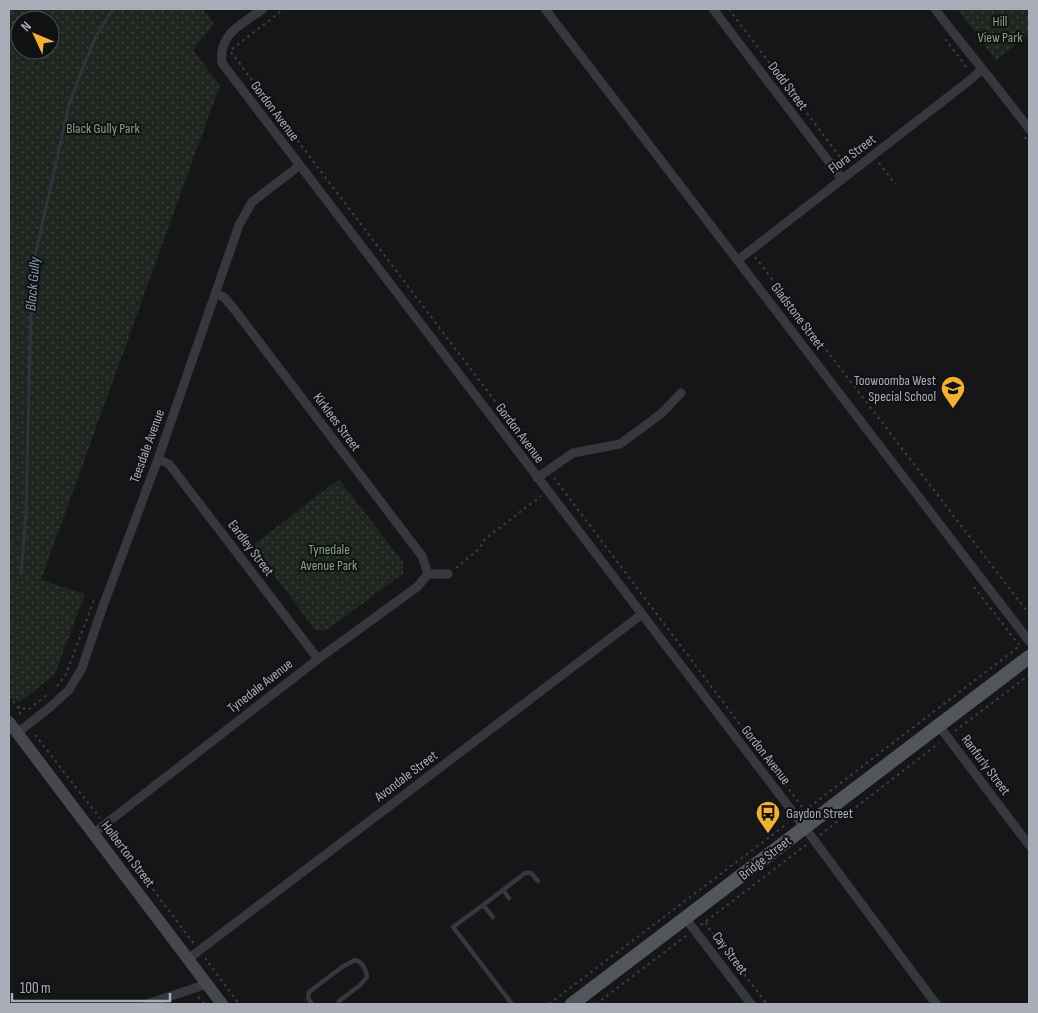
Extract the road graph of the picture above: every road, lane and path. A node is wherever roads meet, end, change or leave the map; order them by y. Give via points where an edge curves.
1 (262, 9) edge
2 (284, 9) edge
3 (545, 9) edge
4 (713, 9) edge
5 (729, 9) edge
6 (935, 9) edge
7 (982, 69) junction
8 (1029, 129) edge
9 (873, 155) junction
10 (299, 166) junction
11 (851, 171) junction
12 (842, 179) junction
13 (895, 184) dead end
14 (750, 250) junction
15 (738, 260) junction
16 (216, 294) junction
17 (681, 393) dead end
18 (158, 459) junction
19 (548, 470) junction
20 (537, 478) junction
21 (547, 492) junction
22 (428, 574) junction
23 (448, 574) joint
24 (94, 600) dead end
25 (1029, 614) edge
26 (641, 615) junction
27 (1029, 641) edge
28 (1029, 657) edge
29 (318, 659) junction
30 (9, 696) edge
31 (18, 708) junction
32 (9, 722) edge
33 (938, 726) junction
34 (22, 729) junction
35 (804, 811) dead end
36 (105, 825) junction
37 (805, 828) junction
38 (94, 833) junction
39 (1029, 845) edge
40 (538, 880) dead end
41 (503, 890) junction
42 (510, 898) dead end
43 (483, 905) junction
44 (493, 917) dead end
45 (686, 919) junction
46 (706, 921) dead end
47 (199, 950) junction
48 (188, 959) junction
49 (207, 984) junction
50 (339, 1002) dead end
51 (147, 1004) edge
52 (222, 1004) edge
53 (240, 1004) edge
54 (312, 1004) edge
55 (512, 1004) edge
56 (572, 1004) edge
57 (752, 1004) edge
58 (767, 1004) edge
59 (936, 1004) edge

1 - 10 street, Gordon Avenue via 223,42 220,52 222,63
2 - 19 path via 230,50
3 - 15 street, Gladstone Street
4 - 12 street, Dodd Street
5 - 11 path
6 - 7 street
7 - 8 street
7 - 9 street, Flora Street
9 - 11 street, Flora Street
9 - 13 path
10 - 16 street, Teesdale Avenue via 252,202 239,225
10 - 20 street, Gordon Avenue
11 - 12 street, Flora Street
12 - 14 street, Flora Street
14 - 15 street, Flora Street
14 - 25 path
15 - 27 street, Gladstone Street
16 - 18 street, Teesdale Avenue
16 - 22 street, Kirklees Street via 224,297 234,309 422,556
17 - 19 street via 662,413 620,444 573,453
18 - 29 street, Eardley Street via 169,464
18 - 34 street, Teesdale Avenue via 82,668 69,690
19 - 20 street
19 - 35 path
20 - 21 street, Gordon Avenue
21 - 23 path via 485,539 479,549
21 - 26 street, Gordon Avenue
22 - 23 street
22 - 29 street, Tynedale Avenue via 417,587
24 - 31 path via 66,674 58,686 29,709
26 - 37 street, Gordon Avenue
26 - 47 street, Avondale Street
28 - 33 main road, Bridge Street
29 - 36 street, Tynedale Avenue
30 - 31 path
31 - 34 path
32 - 34 main road, Holberton Street
33 - 37 main road, Bridge Street
33 - 39 street, Ranfurly Street
34 - 36 path
34 - 38 main road, Holberton Street
36 - 38 street, Tynedale Avenue
36 - 47 path
37 - 45 main road, Bridge Street
37 - 59 street
38 - 48 main road, Holberton Street
40 - 41 lane via 531,873 525,873
41 - 42 lane
41 - 43 lane
43 - 44 lane
43 - 55 lane via 453,927
45 - 56 main road, Bridge Street
45 - 57 street, Cay Street
46 - 58 path
47 - 48 street, Avondale Street
47 - 53 path
48 - 49 main road, Holberton Street
49 - 51 street
49 - 52 main road, Holberton Street
50 - 54 lane via 367,977 366,971 355,960 308,992

